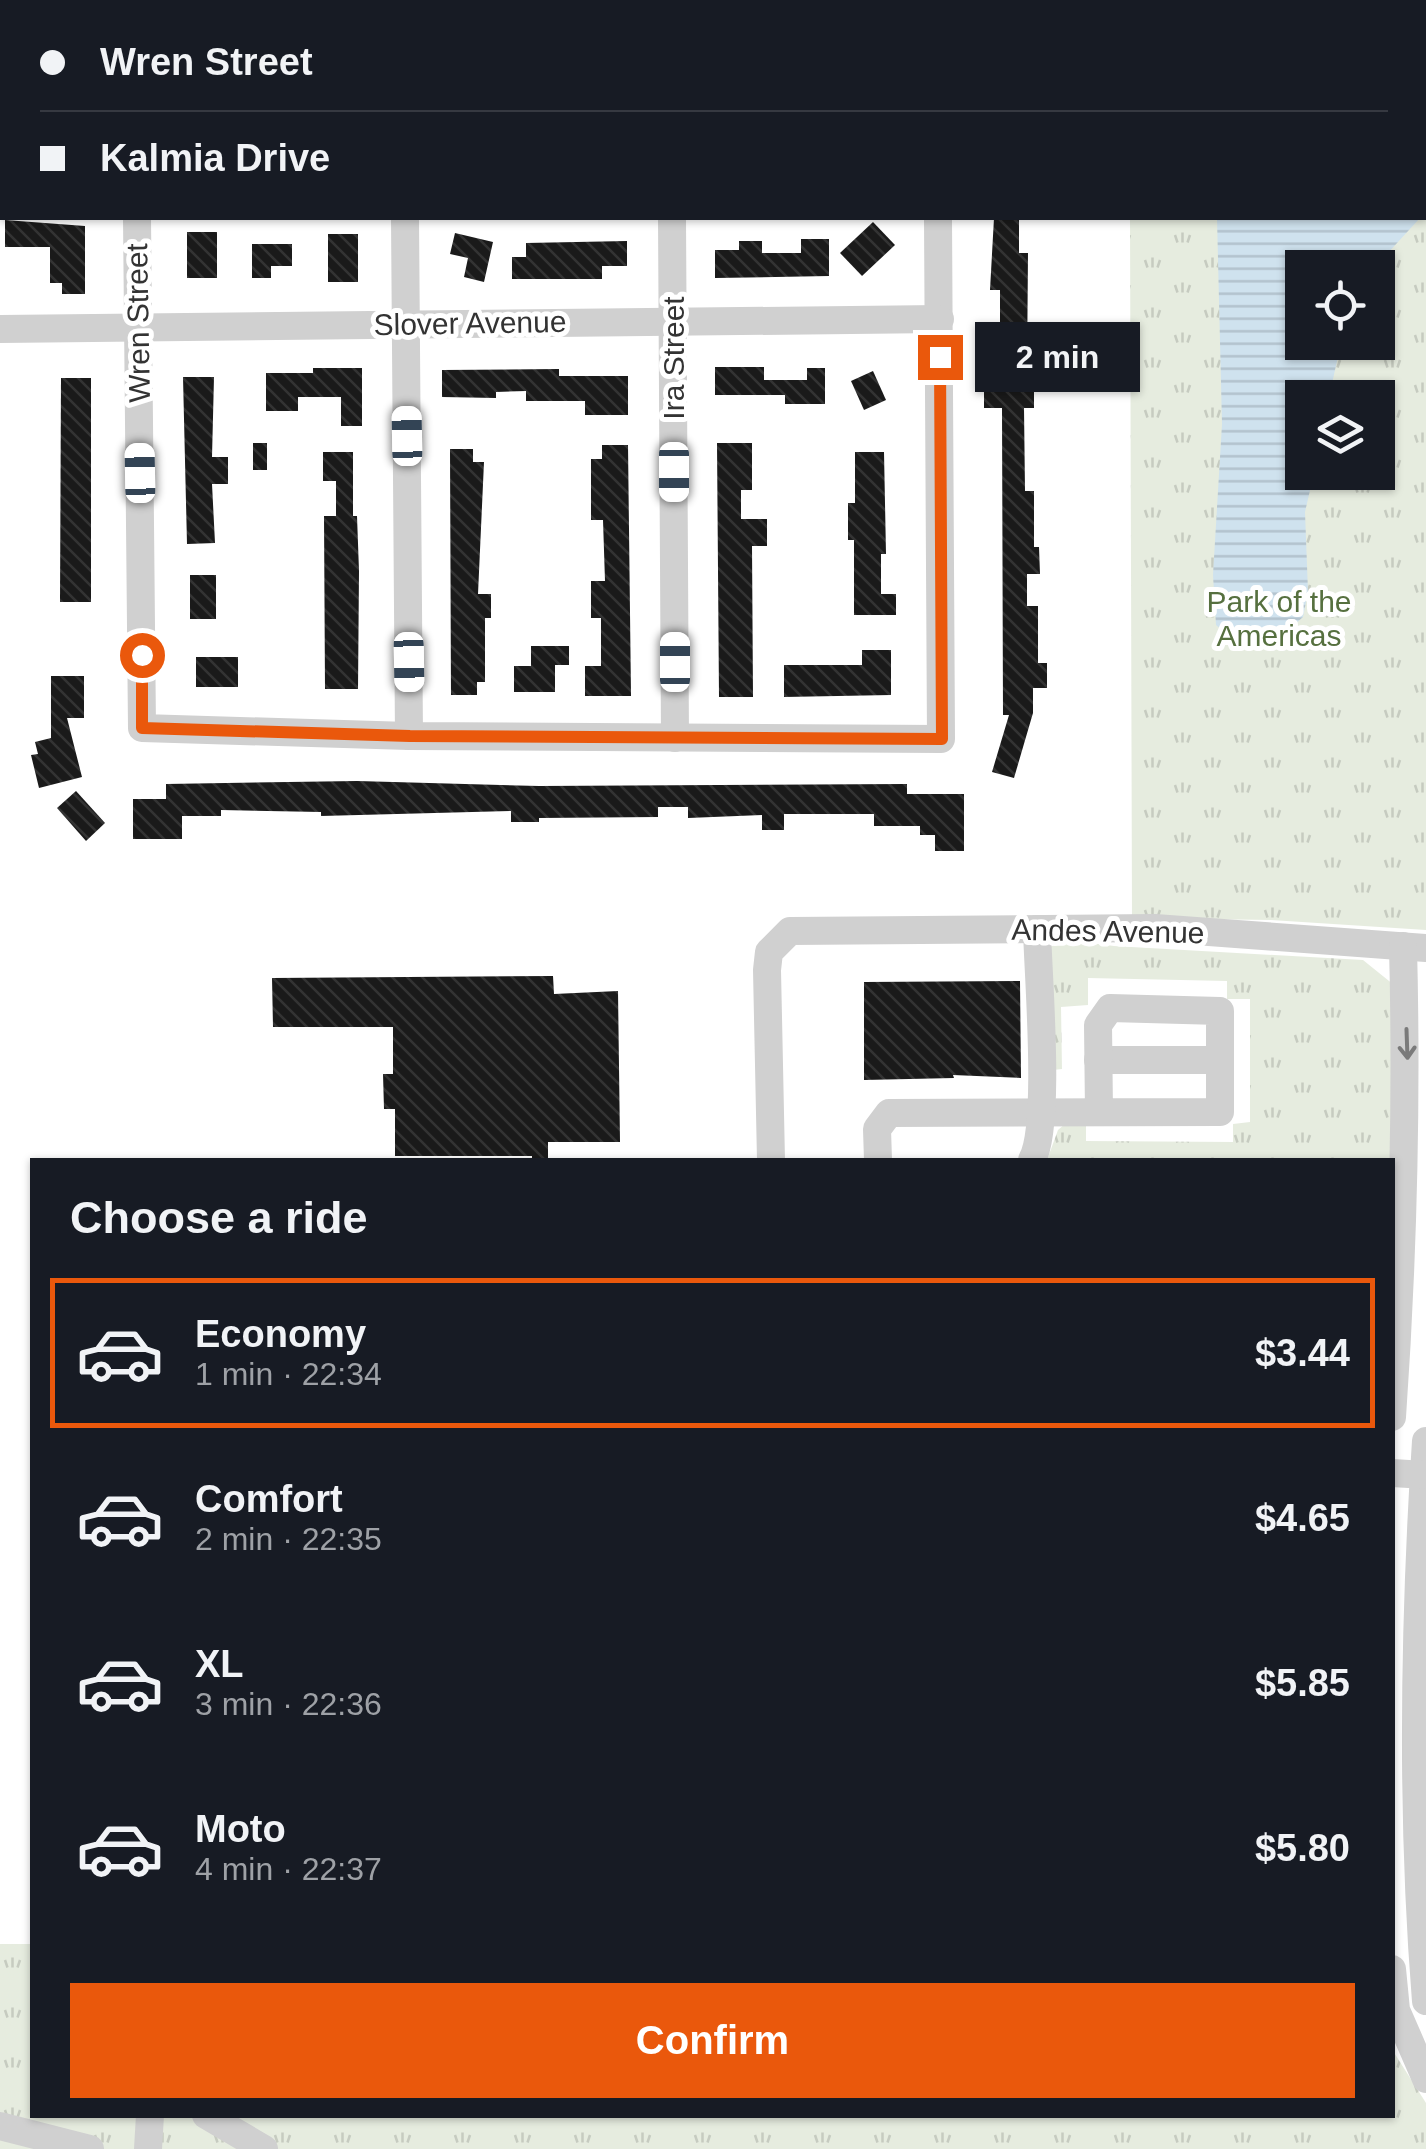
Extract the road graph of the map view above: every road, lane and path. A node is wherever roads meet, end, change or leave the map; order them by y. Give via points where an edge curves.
1 (137, 220) edge
2 (405, 220) edge
3 (672, 220) edge
4 (938, 220) edge
5 (940, 318) junction
6 (673, 319) junction
7 (406, 324) junction
8 (138, 328) junction
9 (0, 329) edge
10 (410, 736) junction
11 (675, 738) junction
12 (1038, 929) junction
13 (1415, 947) edge
14 (1098, 1060) junction
15 (1220, 1060) junction
16 (1040, 1111) junction
17 (1099, 1112) junction
18 (771, 1158) edge
19 (878, 1158) edge
20 (1033, 1158) edge
21 (1395, 1370) edge
22 (1426, 1441) edge
23 (1395, 1474) edge
24 (1425, 1475) edge
25 (1412, 1867) edge
26 (1395, 2000) edge
27 (1426, 2001) edge
28 (1426, 2078) edge
29 (150, 2118) edge
30 (211, 2118) edge
31 (0, 2126) edge
32 (90, 2149) edge
33 (148, 2149) edge
34 (264, 2149) edge

1 - 8 street, Wren Street
2 - 7 street
3 - 6 street, Ira Street
4 - 5 street
5 - 6 street, Slover Avenue
5 - 11 street via 942,739
6 - 7 street, Slover Avenue
6 - 11 street, Ira Street
7 - 8 street, Slover Avenue
7 - 10 street
8 - 9 street, Slover Avenue
8 - 10 street, Wren Street via 142,728
10 - 11 street
12 - 13 street, Andes Avenue via 1155,928
12 - 16 street
12 - 18 street, Andes Avenue via 790,931 769,952 767,970
13 -> 21 street
14 - 15 street
14 - 15 street via 1098,1025 1110,1008 1220,1011
14 - 17 street
15 - 17 street via 1220,1112
16 - 17 street
16 - 19 street via 889,1113 877,1129
16 - 20 street
22 - 24 street
23 - 24 street
24 - 25 street
25 - 27 street
26 - 28 street
29 - 33 street
30 - 34 street
31 - 32 street

